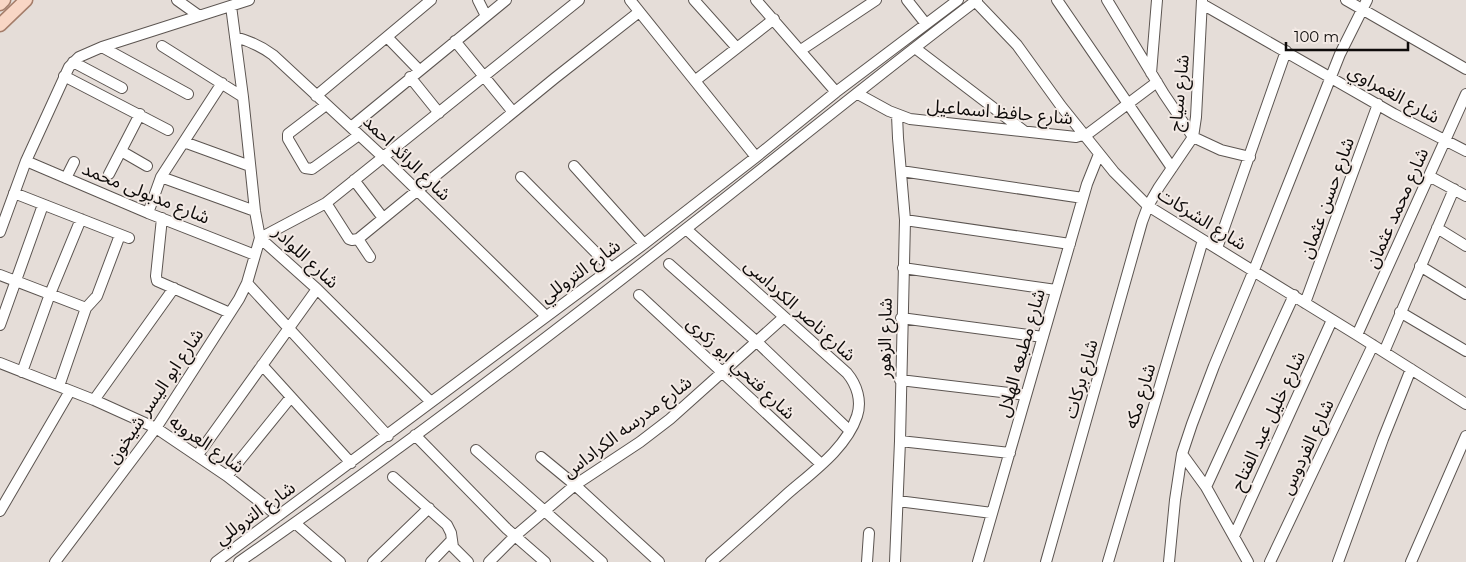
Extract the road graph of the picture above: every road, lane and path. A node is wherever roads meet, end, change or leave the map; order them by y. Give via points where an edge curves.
1 (4, 0) edge
2 (26, 0) edge
3 (178, 0) edge
4 (249, 0) edge
5 (431, 0) edge
6 (478, 0) edge
7 (506, 0) edge
8 (579, 0) edge
9 (630, 0) edge
10 (694, 0) edge
11 (756, 0) edge
12 (876, 0) edge
13 (907, 0) edge
14 (958, 0) edge
15 (1057, 0) edge
16 (1107, 0) edge
17 (1157, 0) edge
18 (1346, 0) edge
19 (976, 1) edge
20 (1202, 2) edge
21 (0, 4) edge
22 (1364, 4) edge
23 (214, 5) edge
24 (231, 6) junction
25 (639, 12) junction
26 (198, 15) junction
27 (486, 16) junction
28 (774, 19) junction
29 (926, 24) junction
30 (0, 25) edge
31 (235, 37) junction
32 (388, 37) junction
33 (455, 41) junction
34 (162, 46) dead end
35 (102, 47) junction
36 (737, 48) junction
37 (916, 48) junction
38 (801, 50) junction
39 (1286, 51) junction
40 (72, 62) junction
41 (1466, 69) edge
42 (419, 70) junction
43 (1151, 73) junction
44 (64, 76) junction
45 (410, 77) junction
46 (484, 77) junction
47 (1332, 78) junction
48 (696, 80) junction
49 (1157, 82) junction
50 (222, 83) junction
51 (122, 88) dead end
52 (836, 92) junction
53 (188, 94) dead end
54 (858, 94) junction
55 (1466, 94) edge
56 (316, 96) junction
57 (243, 97) junction
58 (1378, 104) junction
59 (326, 105) junction
60 (1127, 105) junction
61 (514, 112) junction
62 (438, 113) junction
63 (140, 114) junction
64 (897, 115) junction
65 (351, 127) junction
66 (168, 130) dead end
67 (1025, 132) junction
68 (359, 135) junction
69 (1084, 135) junction
70 (1193, 137) junction
71 (1445, 141) junction
72 (184, 142) junction
73 (121, 151) junction
74 (1466, 151) edge
75 (1099, 154) junction
76 (383, 157) junction
77 (756, 157) junction
78 (1250, 157) junction
79 (26, 161) junction
80 (74, 162) dead end
81 (147, 166) dead end
82 (250, 166) junction
83 (574, 166) dead end
84 (1172, 168) junction
85 (901, 171) junction
86 (109, 174) dead end
87 (1429, 176) junction
88 (161, 177) junction
89 (521, 177) dead end
90 (66, 178) junction
91 (354, 180) junction
92 (1454, 189) junction
93 (417, 190) junction
94 (14, 193) junction
95 (1466, 196) edge
96 (1083, 198) junction
97 (326, 202) junction
98 (43, 205) junction
99 (1148, 206) junction
100 (255, 211) junction
101 (148, 212) junction
102 (162, 218) junction
103 (383, 218) junction
104 (81, 219) junction
105 (905, 220) junction
106 (1437, 228) junction
107 (686, 229) junction
108 (0, 232) edge
109 (260, 238) junction
110 (358, 239) junction
111 (1203, 240) junction
112 (644, 244) junction
113 (1070, 244) junction
114 (1466, 246) edge
115 (1217, 248) junction
116 (255, 255) junction
117 (370, 257) dead end
118 (669, 264) dead end
119 (1420, 266) junction
120 (611, 268) junction
121 (903, 268) junction
122 (1254, 270) junction
123 (0, 275) edge
124 (16, 281) junction
125 (247, 283) junction
126 (174, 288) junction
127 (317, 290) junction
128 (1056, 290) junction
129 (50, 294) junction
130 (1466, 294) edge
131 (639, 295) dead end
132 (1294, 295) junction
133 (1305, 303) junction
134 (86, 308) junction
135 (1400, 312) junction
136 (230, 313) junction
137 (546, 316) junction
138 (784, 317) junction
139 (901, 318) junction
140 (1332, 320) junction
141 (0, 325) edge
142 (288, 329) junction
143 (1357, 334) junction
144 (1043, 337) junction
145 (757, 342) junction
146 (1374, 345) junction
147 (1466, 351) edge
148 (1384, 352) junction
149 (0, 363) edge
150 (262, 366) junction
151 (1411, 369) junction
152 (22, 372) junction
153 (471, 372) junction
154 (723, 373) junction
155 (900, 380) junction
156 (59, 386) junction
157 (481, 386) junction
158 (70, 391) junction
159 (1026, 395) junction
160 (291, 397) junction
161 (94, 400) junction
162 (431, 402) junction
163 (1466, 404) edge
164 (156, 428) junction
165 (850, 431) junction
166 (415, 435) junction
167 (388, 436) junction
168 (1466, 436) edge
169 (900, 441) junction
170 (476, 450) dead end
171 (1010, 453) junction
172 (1182, 454) junction
173 (197, 456) junction
174 (541, 456) dead end
175 (351, 463) junction
176 (821, 464) junction
177 (227, 476) junction
178 (393, 476) dead end
179 (575, 485) junction
180 (1206, 487) junction
181 (898, 502) junction
182 (429, 508) junction
183 (544, 510) junction
184 (0, 511) edge
185 (992, 513) junction
186 (278, 516) junction
187 (295, 523) junction
188 (869, 533) dead end
189 (515, 536) junction
190 (1234, 536) junction
191 (451, 541) junction
192 (58, 561) edge
193 (216, 562) edge
194 (239, 562) edge
195 (340, 562) edge
196 (373, 562) edge
197 (431, 562) edge
198 (468, 562) edge
199 (489, 562) edge
200 (545, 562) edge
201 (602, 562) edge
202 (659, 562) edge
203 (711, 562) edge
204 (867, 562) edge
205 (872, 562) edge
206 (895, 562) edge
207 (978, 562) edge
208 (1046, 562) edge
209 (1108, 562) edge
210 (1169, 562) edge
211 (1248, 562) edge
212 (1270, 562) edge
213 (1338, 562) edge
214 (1411, 562) edge

1 - 21 main road
2 - 30 main road
3 - 26 street
4 - 24 street
5 - 32 street
6 - 27 street
7 - 27 street
8 - 46 street
9 - 25 street
10 - 36 street
11 - 28 street
12 - 38 street
13 - 29 street
14 - 29 street, شارع التروللي
15 - 60 street
16 - 43 street
17 - 43 street
18 - 22 street
19 - 37 street, شارع التروللي
19 - 69 street, شارع الشركات via 1017,45
20 - 39 street, شارع الغمراوي
20 - 70 street, شارع سياج
22 - 41 street
22 - 47 street via 1343,46
23 - 24 street
23 - 26 street
24 - 31 street, شارع اللوادر
25 - 48 street
25 - 61 street
26 - 35 street
27 - 33 street
28 - 36 street
28 - 38 street
29 - 52 street, شارع التروللي
31 - 56 street, شارع الرائد احمد via 262,46
31 - 57 street, شارع اللوادر
32 - 42 street
32 - 56 street
33 - 42 street
33 - 46 street
34 - 50 street
35 - 40 street
35 - 53 street
36 - 48 street
37 - 54 street, شارع التروللي
37 - 67 street
38 - 52 street
39 - 47 street, شارع الغمراوي
39 - 78 street
40 - 44 street
40 - 51 street
42 - 45 street
43 - 49 street
44 - 63 street
44 - 79 street
45 - 62 street
45 - 65 street
46 - 61 street
46 - 62 street
47 - 58 street, شارع الغمراوي
47 - 122 street
48 - 77 street
49 - 60 street, شارع حافظ اسماعيل
49 - 70 street
50 - 57 street
50 - 72 street
52 - 77 street, شارع التروللي
54 - 64 street, شارع حافظ اسماعيل
54 - 107 street, شارع التروللي
55 - 71 street, شارع محمد عثمان
56 - 59 street, شارع الرائد احمد
57 - 82 street, شارع اللوادر
58 - 71 street, شارع الغمراوي
58 - 133 street, شارع حسن عثمان
59 - 65 street, شارع الرائد احمد
59 - 68 street via 288,134 305,168 312,169
60 - 69 street, شارع حافظ اسماعيل
60 - 84 street
61 - 93 street
62 - 76 street
63 - 66 street
63 - 73 street
64 - 67 street, شارع حافظ اسماعيل via 922,122
64 - 85 street, شارع الزهور
65 - 68 street, شارع الرائد احمد
67 - 69 street, شارع حافظ اسماعيل via 1070,137
68 - 76 street, شارع الرائد احمد
69 - 75 street, شارع الشركات
70 - 78 street via 1221,150
70 - 84 street, شارع سياج
71 - 74 street, شارع الغمراوي
71 - 87 street, شارع محمد عثمان
72 - 82 street
72 - 88 street
73 - 81 street
73 - 86 street
75 - 96 street, شارع مطبعه الهلال
75 - 99 street, شارع الشركات
76 - 91 street
76 - 93 street, شارع الرائد احمد
77 - 112 street, شارع التروللي
78 - 115 street
79 - 90 street, شارع مدبولى محمد
79 - 94 street
80 - 90 street
82 - 100 street, شارع اللوادر
83 - 112 street
84 - 99 street, شارع سياج
85 - 96 street
85 - 105 street, شارع الزهور
87 - 92 street
87 - 143 street, شارع محمد عثمان
88 - 100 street
88 - 101 street
89 - 120 street
90 - 101 street, شارع مدبولى محمد
91 - 97 street
91 - 103 street
92 - 95 street
92 - 106 street
93 - 103 street
93 - 137 street, شارع الرائد احمد
94 - 98 street
94 - 108 street
96 - 113 street, شارع مطبعه الهلال
97 - 109 street
97 - 110 street via 349,239
98 - 104 street
98 - 124 street
99 - 111 street, شارع الشركات
99 - 208 street, شارع بركات
100 - 109 street, شارع اللوادر
101 - 102 street, شارع مدبولى محمد
102 - 116 street, شارع مدبولى محمد
102 - 126 street via 156,279
103 - 110 street
104 - 129 street
104 - 134 street via 125,236 97,296
105 - 113 street
105 - 121 street, شارع الزهور
106 - 114 street
106 - 119 street
107 - 138 street, شارع ناصر الكرداسى
107 - 157 street, شارع التروللي
109 - 116 street, شارع ابو اليسر شيخون
109 - 127 street, شارع اللوادر
110 - 117 street
111 - 115 street, شارع الشركات
111 - 209 street, شارع مكه
112 - 120 street, شارع التروللي
113 - 128 street, شارع مطبعه الهلال
115 - 122 street, شارع الشركات
116 - 125 street, شارع ابو اليسر شيخون
118 - 145 street
119 - 130 street
119 - 135 street
120 - 137 street, شارع التروللي
121 - 128 street
121 - 139 street, شارع الزهور
122 - 132 street, شارع الشركات
122 - 172 street
123 - 124 street
124 - 129 street
124 - 141 street
125 - 136 street, شارع ابو اليسر شيخون
125 - 142 street
126 - 136 street
126 - 161 street
127 - 142 street
127 - 162 street, شارع اللوادر
128 - 144 street, شارع مطبعه الهلال
129 - 134 street
129 - 152 street
131 - 154 street, شارع فتحي ابو زكرى
132 - 133 street, شارع الشركات
132 - 180 street
133 - 140 street, شارع الشركات
134 - 156 street
135 - 147 street
135 - 148 street
136 - 164 street, شارع ابو اليسر شيخون
137 - 153 street, شارع التروللي
138 - 145 street, شارع مدرسه الكراداس
138 - 165 street, شارع ناصر الكرداسى via 854,381 859,404
139 - 144 street
139 - 155 street, شارع الزهور
140 - 143 street, شارع الشركات
140 - 190 street, شارع خليل عبد الفتاح
142 - 150 street
142 - 167 street
143 - 146 street, شارع الشركات
144 - 159 street, شارع مطبعه الهلال
145 - 154 street, شارع مدرسه الكراداس
145 - 165 street
146 - 148 street, شارع الشركات
146 - 212 street, شارع الفردوس
148 - 151 street, شارع الشركات
149 - 152 street, شارع العروبه
150 - 160 street
150 - 173 street
151 - 163 street, شارع الشركات
151 - 213 street
152 - 156 street, شارع العروبه
153 - 157 street
153 - 162 street, شارع التروللي
154 - 176 street, شارع فتحي ابو زكرى
154 - 179 street, شارع مدرسه الكراداس via 640,442
155 - 159 street
155 - 169 street, شارع الزهور
156 - 158 street, شارع العروبه
157 - 166 street, شارع التروللي
158 - 161 street, شارع العروبه
158 - 184 street
159 - 171 street, شارع مطبعه الهلال
160 - 175 street
160 - 177 street
161 - 164 street, شارع العروبه
162 - 167 street, شارع التروللي
164 - 173 street, شارع العروبه
164 - 192 street, شارع ابو اليسر شيخون
165 - 176 street, شارع ناصر الكرداسى
166 - 187 street, شارع التروللي
166 - 189 street
167 - 175 street, شارع التروللي
168 - 214 street
169 - 171 street
169 - 181 street, شارع الزهور
170 - 183 street
171 - 185 street, شارع مطبعه الهلال
172 - 180 street
172 - 210 street
173 - 177 street, شارع العروبه
174 - 179 street
175 - 186 street, شارع التروللي
176 - 203 street, شارع ناصر الكرداسى
177 - 186 street, شارع العروبه
178 - 182 street
179 - 183 street, شارع مدرسه الكراداس
179 - 202 street
180 - 190 street
181 - 185 street
181 - 206 street, شارع الزهور
182 - 191 street via 449,529
182 - 196 street
183 - 189 street, شارع مدرسه الكراداس
183 - 201 street
185 - 207 street, شارع مطبعه الهلال
186 - 193 street, شارع التروللي
187 - 194 street, شارع التروللي
187 - 195 street
188 - 204 street
189 - 199 street, شارع مدرسه الكراداس
189 - 200 street
190 - 211 street
191 - 197 street
191 - 198 street
204 - 205 street

